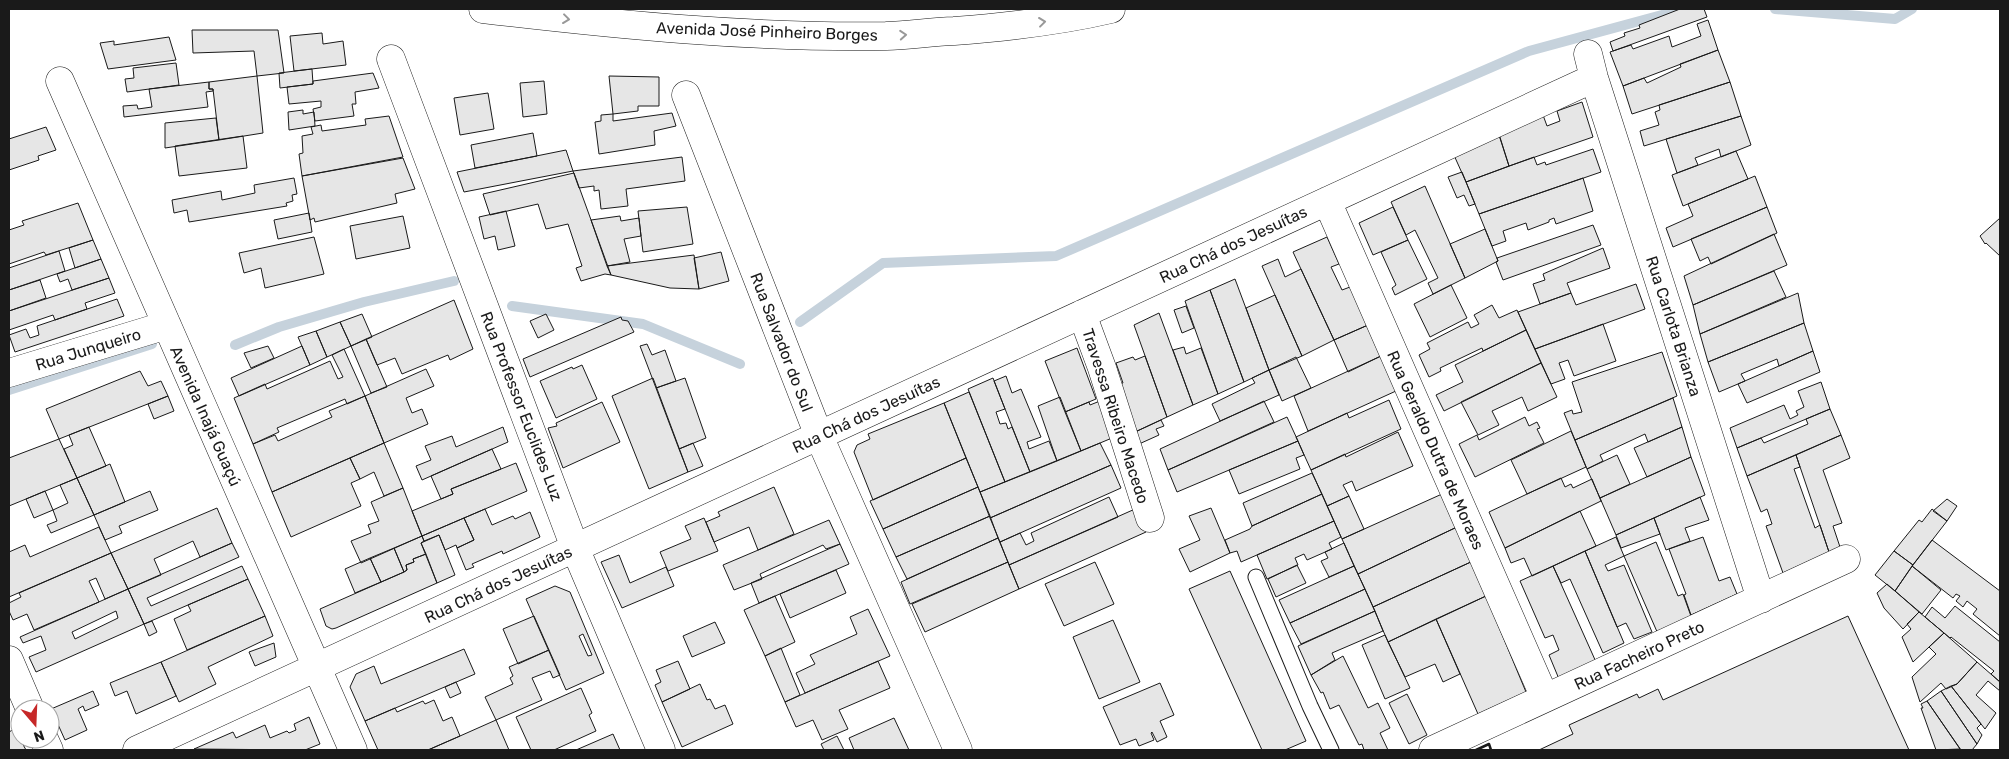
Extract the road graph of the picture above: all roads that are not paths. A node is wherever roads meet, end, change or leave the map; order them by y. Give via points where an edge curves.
1 (483, 9) edge
2 (1111, 9) edge
3 (391, 59) dead end
4 (1591, 66) joint
5 (60, 81) dead end
6 (686, 95) dead end
7 (1327, 201) junction
8 (1082, 314) junction
9 (167, 325) junction
10 (9, 373) edge
11 (819, 436) junction
12 (1150, 518) dead end
13 (575, 548) junction
14 (1846, 560) dead end
15 (1256, 577) dead end
16 (1761, 599) junction
17 (9, 660) edge
18 (317, 668) junction
19 (1545, 698) junction
20 (26, 699) edge
21 (137, 750) edge
22 (353, 750) edge
23 (661, 750) edge
24 (958, 750) edge
25 (1331, 750) edge
26 (1433, 750) edge

1 -> 2 street, Avenida José Pinheiro Borges via 606,24 796,35 888,36 993,28
3 - 13 street, Rua Professor Euclides Luz
4 - 7 street, Rua Chá dos Jesuítas
4 - 16 street, Rua Carlota Brianza
5 - 9 street, Avenida Inajá Guaçú
6 - 11 street, Rua Salvador do Sul
7 - 8 street, Rua Chá dos Jesuítas
7 - 19 street, Rua Geraldo Dutra de Moraes
8 - 11 street, Rua Chá dos Jesuítas
8 - 12 street, Travessa Ribeiro Macedo
9 - 10 street, Rua Junqueiro
9 - 18 street, Avenida Inajá Guaçú
11 - 13 street, Rua Chá dos Jesuítas
11 - 24 street, Rua Salvador do Sul
13 - 18 street, Rua Chá dos Jesuítas
13 - 23 street, Rua Professor Euclides Luz
14 - 16 street, Rua Facheiro Preto
15 - 25 lane
16 - 19 street, Rua Facheiro Preto
17 - 20 street
18 - 21 street, Rua Chá dos Jesuítas
18 - 22 street, Avenida Inajá Guaçú
19 - 26 street, Rua Facheiro Preto

